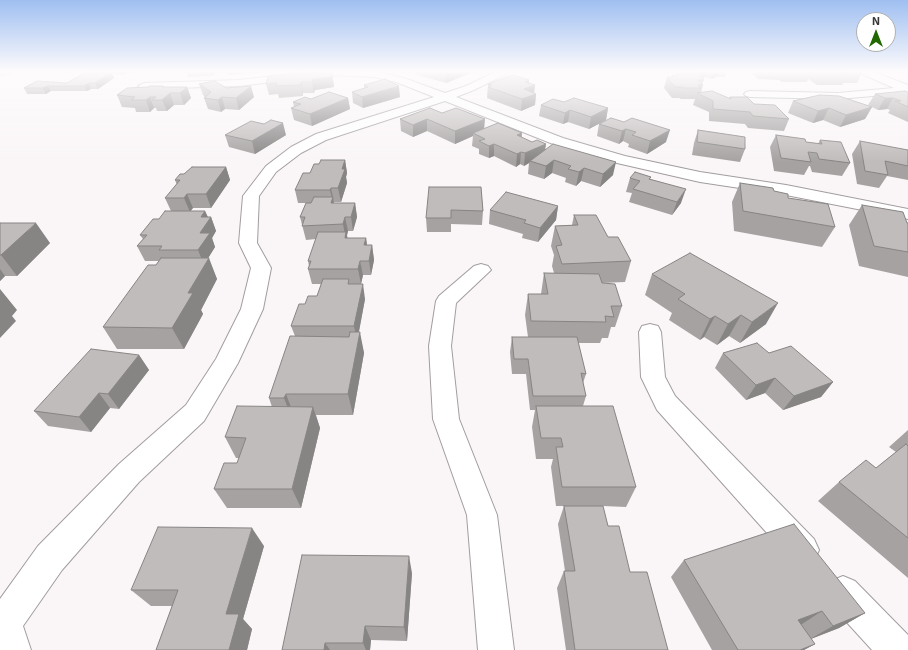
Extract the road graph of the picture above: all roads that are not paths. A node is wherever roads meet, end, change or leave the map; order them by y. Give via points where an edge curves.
1 (429, 102) edge
2 (460, 102) edge
3 (908, 214) edge
4 (481, 270) dead end
5 (650, 332) dead end
6 (6, 633) edge
7 (496, 650) edge
8 (897, 650) edge

1 - 6 street via 322,137 296,150 271,169 251,196 248,243 260,268 252,309 226,363 195,413 129,473 50,558
2 - 3 street via 558,141 622,160 700,177 786,190
4 - 7 street via 446,301 440,346 446,419 482,515
5 - 8 street via 653,378 666,403

